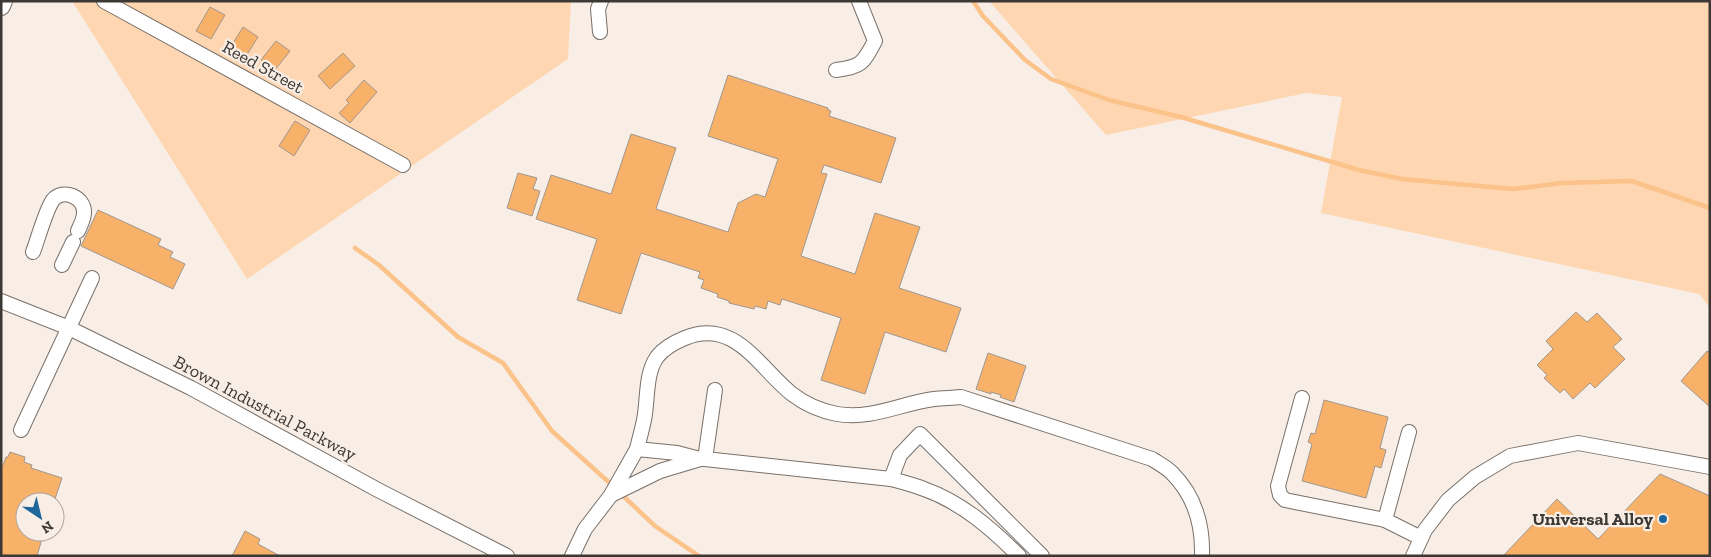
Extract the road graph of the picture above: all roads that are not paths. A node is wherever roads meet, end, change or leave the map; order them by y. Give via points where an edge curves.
1 (4, 1) edge
2 (104, 1) edge
3 (601, 1) edge
4 (859, 1) edge
5 (1, 6) edge
6 (600, 32) dead end
7 (836, 70) dead end
8 (403, 165) dead end
9 (33, 252) dead end
10 (62, 265) dead end
11 (92, 278) dead end
12 (1, 300) edge
13 (70, 328) junction
14 (715, 390) dead end
15 (1302, 398) dead end
16 (21, 430) dead end
17 (1409, 432) dead end
18 (636, 450) junction
19 (703, 459) junction
20 (1710, 467) edge
21 (891, 479) junction
22 (612, 495) junction
23 (1385, 520) junction
24 (1421, 538) junction
25 (486, 551) edge
26 (507, 556) edge
27 (572, 556) edge
28 (1019, 556) edge
29 (1042, 556) edge
30 (1202, 556) edge
31 (1413, 556) edge

1 - 5 main road
2 - 8 street, Reed Street
3 - 6 street via 598,9
4 - 7 street via 875,41 866,59 853,68
9 - 10 street via 51,203 66,194 79,200 84,213
11 - 13 street
12 - 13 street, Brown Industrial Parkway
13 - 16 street
13 - 25 street, Brown Industrial Parkway via 191,388
14 - 19 street
15 - 23 street via 1278,486 1280,495 1285,500
17 - 23 street
18 - 19 street
18 - 22 street
18 - 30 street via 645,419 648,382 657,358 673,343 695,334 714,334 735,340 792,394 814,407 838,414 871,414 933,399 961,397 1152,459 1171,472 1190,496 1198,515
19 - 21 street
19 - 22 street via 660,471
20 - 24 street via 1578,443 1510,456 1474,477 1448,500
21 - 28 street via 948,499 978,518
21 - 29 street via 900,455 920,434
22 - 27 street via 585,529
23 - 24 street
24 - 31 street
25 - 26 street, Brown Industrial Parkway

